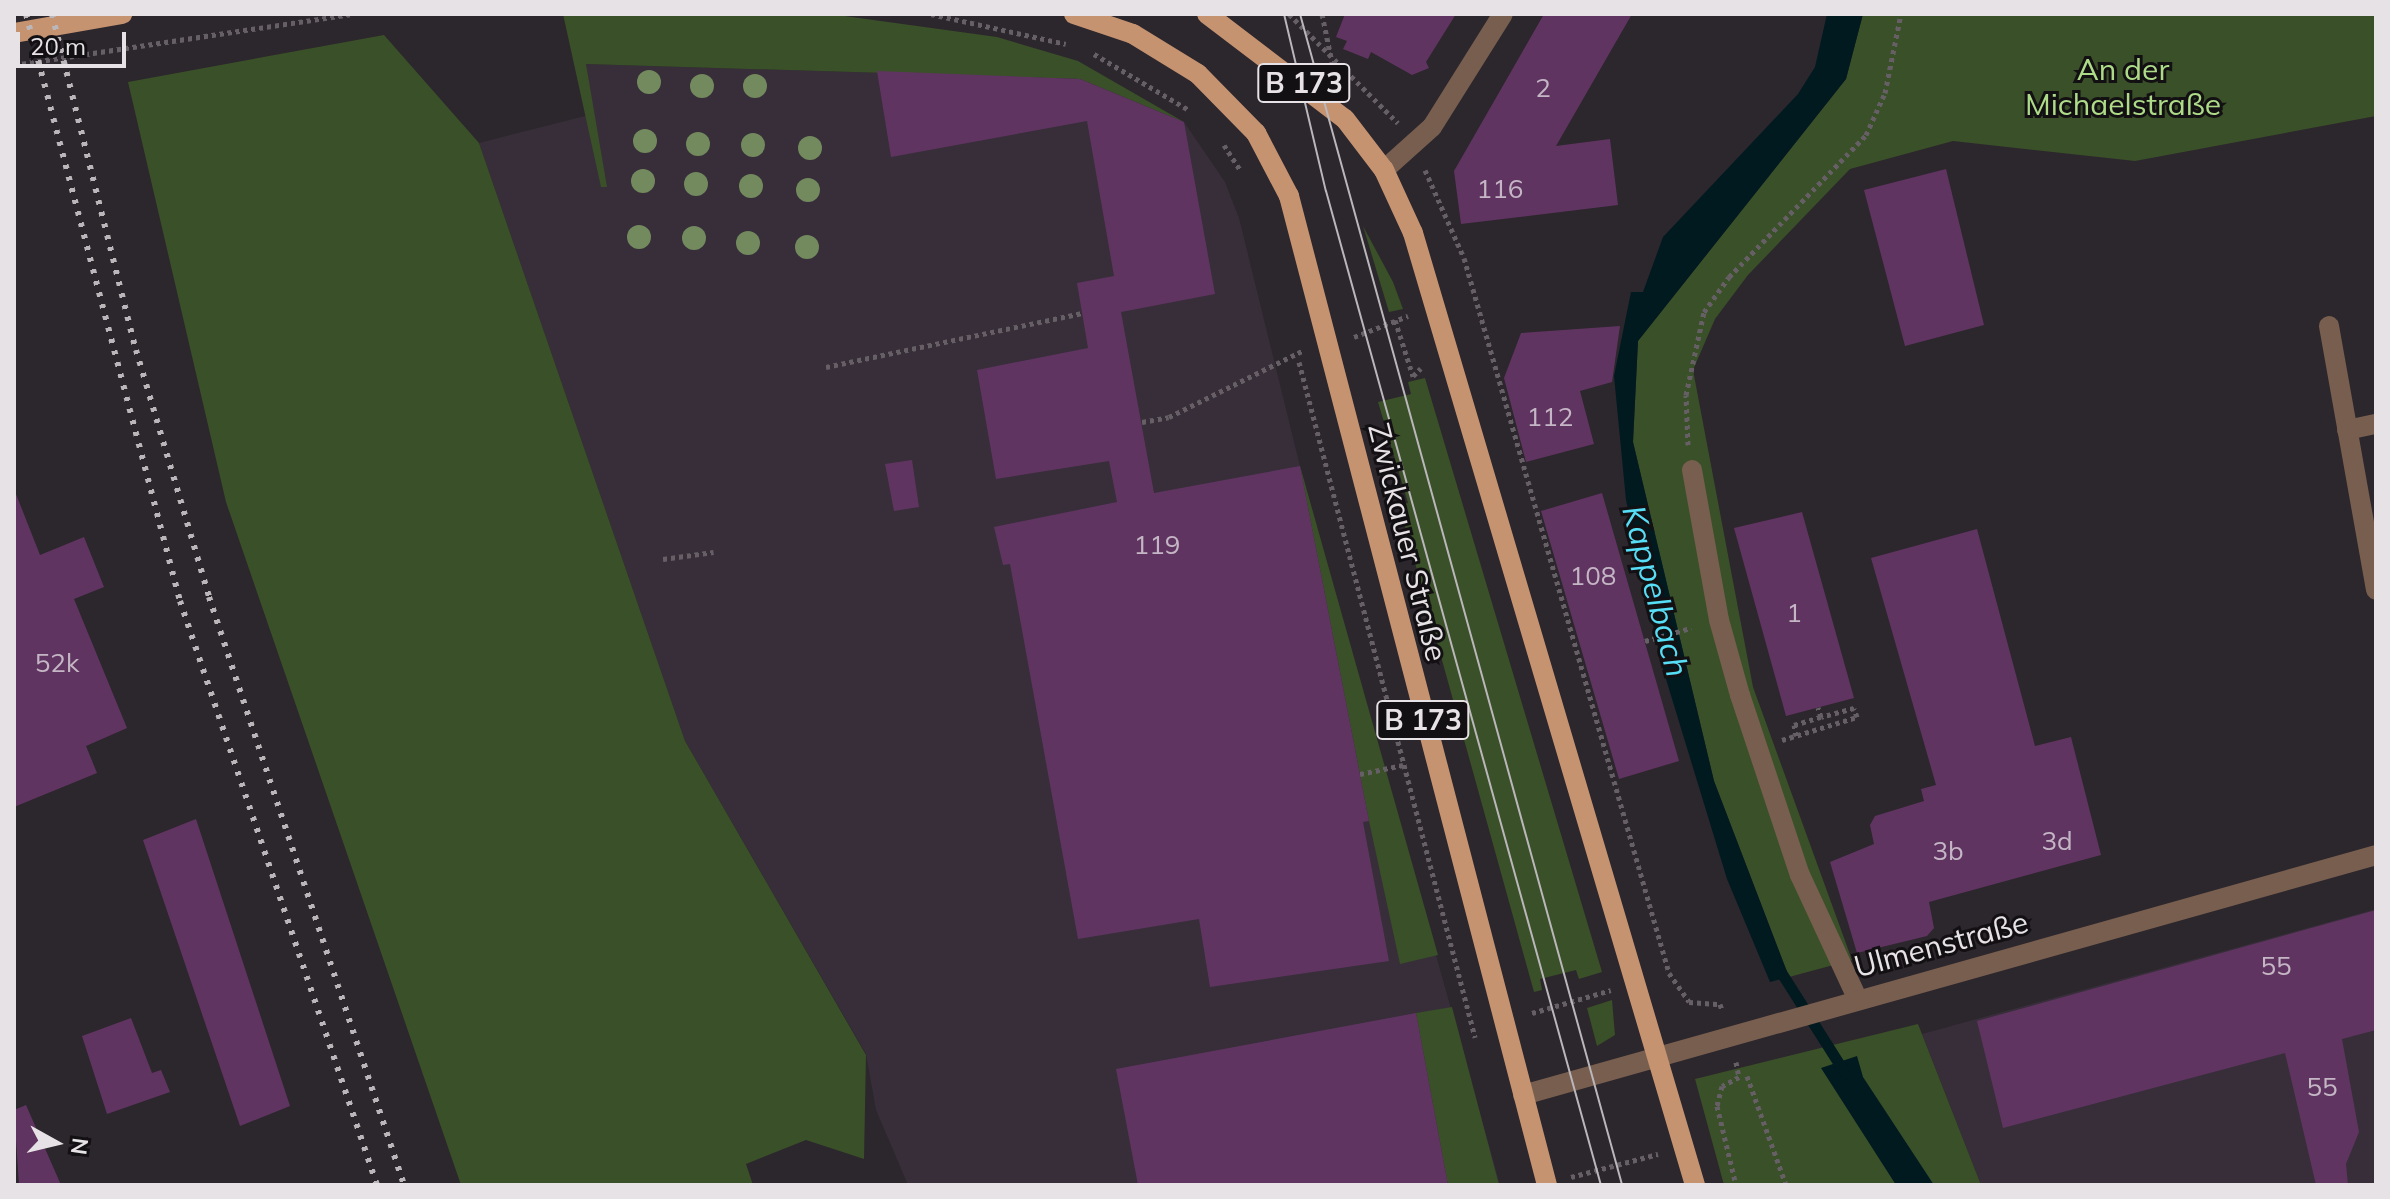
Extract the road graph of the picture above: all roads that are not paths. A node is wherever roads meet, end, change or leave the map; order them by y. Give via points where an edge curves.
1 (122, 14) edge
2 (1074, 14) edge
3 (1207, 14) edge
4 (1503, 14) edge
5 (14, 33) edge
6 (1384, 170) junction
7 (2329, 326) dead end
8 (2376, 424) edge
9 (2347, 430) junction
10 (1692, 470) road end
11 (2376, 590) edge
12 (2376, 855) edge
13 (1857, 998) junction
14 (1659, 1057) junction
15 (1523, 1095) junction
16 (1547, 1185) edge
17 (1695, 1185) edge

1 - 5 main road
2 - 15 main road, Zwickauer Straße / B 173 via 1163,50 1207,82 1256,133 1289,196
3 - 6 main road, B 173 via 1345,119
4 - 6 street via 1453,99 1414,145
6 - 14 main road, B 173 via 1438,307
7 - 9 street
8 - 9 street
9 - 11 street
10 - 13 street via 1719,620 1795,862
12 - 13 street, Ulmenstraße
13 - 14 street, Ulmenstraße
14 - 15 street, Ulmenstraße
14 - 17 main road, B 173
15 - 16 main road, Zwickauer Straße / B 173

